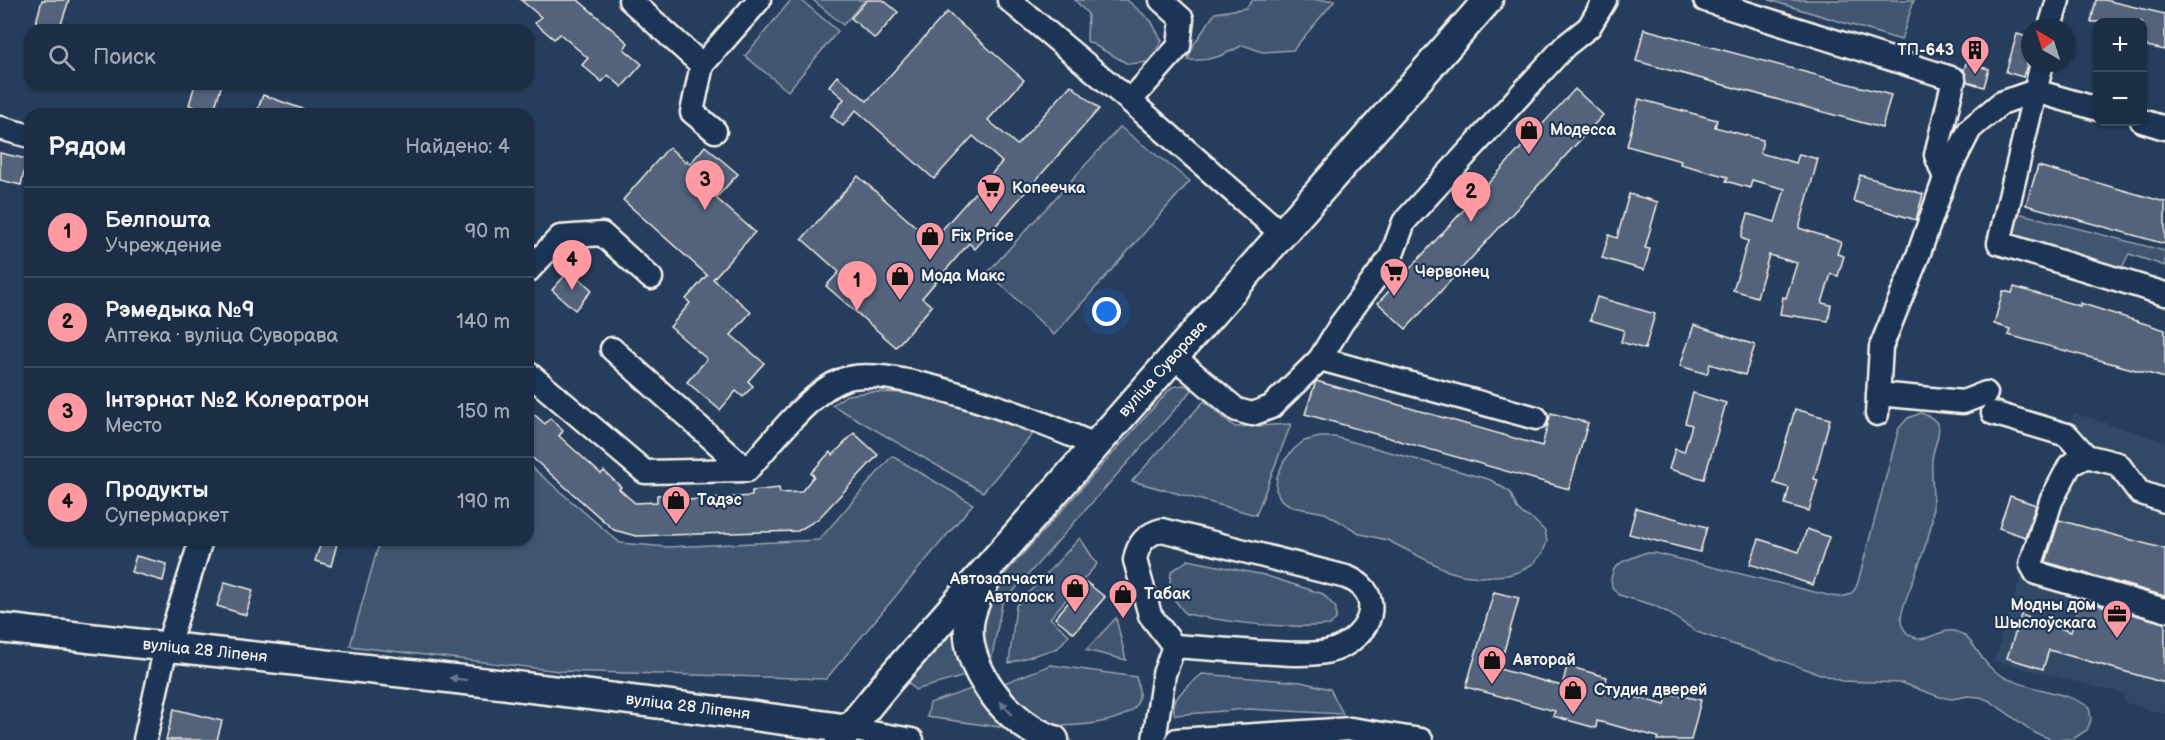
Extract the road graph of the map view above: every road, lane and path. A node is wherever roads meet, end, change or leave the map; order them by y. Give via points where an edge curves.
1 (630, 0) edge
2 (759, 0) edge
3 (1009, 0) edge
4 (1161, 0) edge
5 (1488, 0) edge
6 (1605, 0) edge
7 (1706, 0) edge
8 (2058, 0) edge
9 (2053, 18) edge
10 (702, 65) junction
11 (2040, 72) edge
12 (2035, 91) junction
13 (1130, 101) junction
14 (2093, 108) edge
15 (2147, 123) edge
16 (0, 128) edge
17 (2165, 128) edge
18 (715, 131) dead end
19 (24, 134) edge
20 (1945, 178) junction
21 (1282, 234) junction
22 (534, 265) edge
23 (651, 278) dead end
24 (2165, 294) edge
25 (612, 349) dead end
26 (1174, 357) junction
27 (1320, 359) junction
28 (534, 377) edge
29 (1536, 418) dead end
30 (1095, 445) junction
31 (2086, 456) junction
32 (747, 470) junction
33 (2165, 501) edge
34 (199, 546) edge
35 (1006, 548) junction
36 (2165, 610) edge
37 (0, 628) edge
38 (0, 646) edge
39 (1174, 646) junction
40 (164, 655) junction
41 (844, 734) edge
42 (1371, 736) edge
43 (145, 740) edge
44 (912, 740) edge
45 (1054, 740) edge
46 (1154, 740) edge
47 (1177, 740) edge
48 (1421, 740) edge

1 - 10 street
2 - 10 street
3 - 13 street
4 - 13 street via 1182,19 1179,46
5 - 21 main road, вуліца Суворава
6 - 27 street via 1589,27 1565,46 1404,222 1391,257
7 - 20 street via 1954,79 1936,155
8 - 9 street
10 - 18 street via 692,112
11 - 12 street
12 - 14 street
12 - 20 street via 2001,103 1970,129
12 - 24 street via 1999,243
13 - 21 street
15 - 17 street
16 - 19 street
20 - 31 street via 1881,347 1877,404 1989,403 2067,435
21 - 26 main road, вуліца Суворава
22 - 23 street via 560,237 602,234
25 - 32 street
26 - 27 street via 1237,410 1252,414 1271,407
26 - 30 main road, вуліца Суворава
27 - 29 street
28 - 32 street via 645,472
30 - 32 street via 1006,410 921,384 865,375 842,380 814,398
30 - 35 main road, вуліца Суворава
31 - 33 street via 2118,464 2139,492
31 - 36 street via 2070,465 2051,501 2031,564 2036,573
34 - 40 street
35 - 41 main road, вуліца Суворава
45 -> 35 main road via 1028,728 997,698 982,678 972,646 970,619 976,599
37 - 40 main road, вуліца 28 Ліпеня
38 - 40 main road, вуліца 28 Ліпеня
39 - 39 street via 1288,654 1326,652 1361,632 1368,620 1370,599 1365,589 1346,577 1162,530 1146,537 1135,560 1150,615
39 - 46 street via 1164,674
40 - 41 main road, вуліца 28 Ліпеня via 737,730
40 - 43 street
41 - 44 street
42 - 47 street via 1351,729
42 - 48 street

